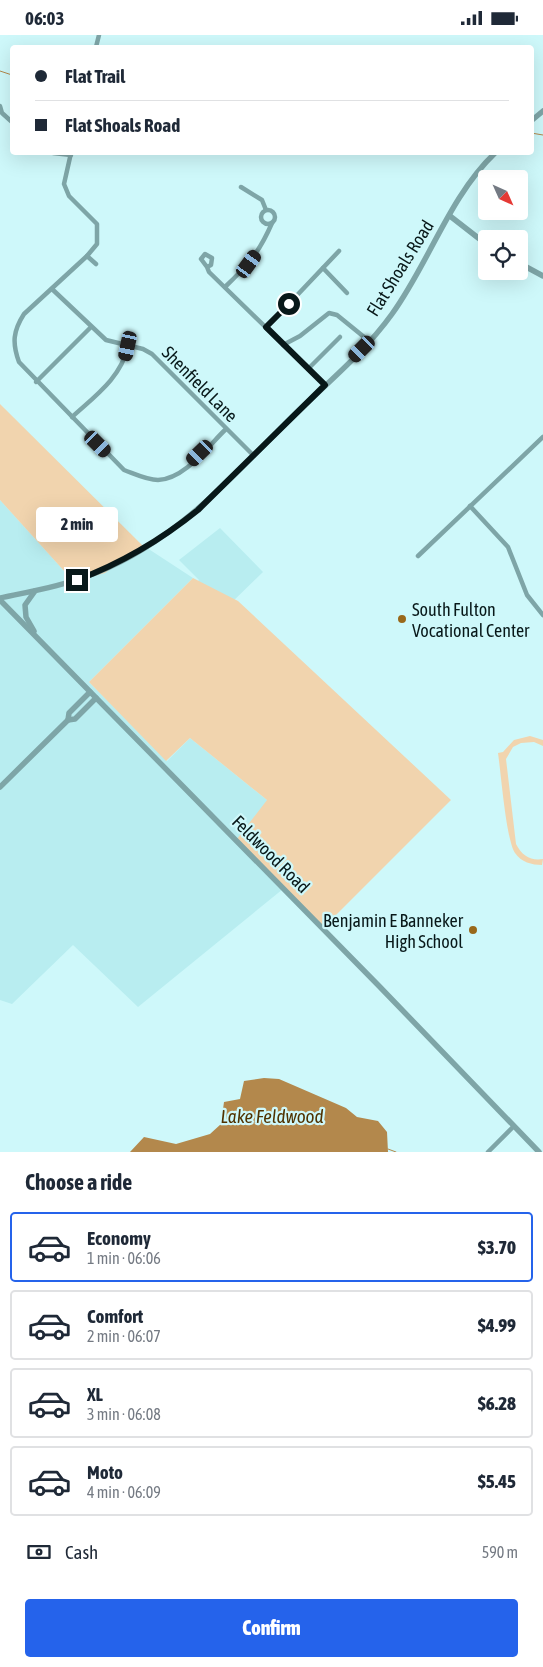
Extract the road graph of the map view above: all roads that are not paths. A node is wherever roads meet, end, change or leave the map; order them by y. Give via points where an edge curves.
1 (0, 106) edge
2 (10, 120) edge
3 (71, 155) edge
4 (493, 155) edge
5 (241, 187) dead end
6 (266, 209) junction
7 (450, 216) junction
8 (272, 223) junction
9 (478, 238) edge
10 (339, 251) dead end
11 (87, 256) junction
12 (96, 264) dead end
13 (207, 267) dead end
14 (322, 268) junction
15 (528, 268) edge
16 (543, 275) edge
17 (225, 287) junction
18 (52, 289) junction
19 (347, 293) dead end
20 (91, 327) junction
21 (266, 327) junction
22 (340, 337) dead end
23 (369, 341) junction
24 (283, 345) junction
25 (128, 346) junction
26 (308, 369) junction
27 (36, 381) junction
28 (325, 385) junction
29 (72, 417) junction
30 (226, 429) junction
31 (543, 437) edge
32 (254, 455) junction
33 (470, 506) junction
34 (418, 556) dead end
35 (35, 591) junction
36 (0, 599) edge
37 (543, 615) edge
38 (37, 638) junction
39 (90, 692) junction
40 (96, 698) junction
41 (68, 720) junction
42 (0, 787) edge
43 (514, 1126) junction
44 (488, 1152) edge
45 (539, 1152) edge

1 - 2 street
3 - 11 street via 64,184 69,196 97,224 97,244
4 - 7 street, Flat Shoals Road via 469,183
5 - 6 street via 262,200
6 - 8 street via 274,214
6 - 8 street via 261,214 261,221
7 - 9 street
7 - 23 street, Flat Shoals Road via 405,295
8 - 17 street via 261,248
10 - 14 street
11 - 12 street
11 - 18 street
13 - 17 street
14 - 19 street
14 - 21 street
15 - 16 street
17 - 21 street
18 - 20 street, Shenfield Lane
18 - 27 street via 24,314 15,333 14,348 19,362
20 - 25 street, Shenfield Lane via 106,340
20 - 27 street
21 - 24 street
22 - 26 street
23 - 24 street via 337,315 329,313
23 - 28 street, Flat Shoals Road
24 - 26 street
25 - 29 street via 125,361 112,379
25 - 30 street, Shenfield Lane via 152,354
26 - 28 street
27 - 29 street
28 - 32 street, Flat Shoals Road
29 - 30 street via 124,470 159,480 175,476
30 - 32 street, Shenfield Lane
31 - 33 street
32 - 35 street, Flat Shoals Road via 198,510 140,552 98,572
33 - 34 street
33 - 37 street via 508,547 527,595
35 - 36 street, Flat Shoals Road
35 - 38 street via 25,605 26,617
36 - 38 street, Feldwood Road
38 - 39 street, Feldwood Road
39 - 40 street, Feldwood Road
39 - 41 street via 69,713
40 - 41 street via 75,719
40 - 43 street, Feldwood Road
41 - 42 street
43 - 44 street
43 - 45 street, Feldwood Road

